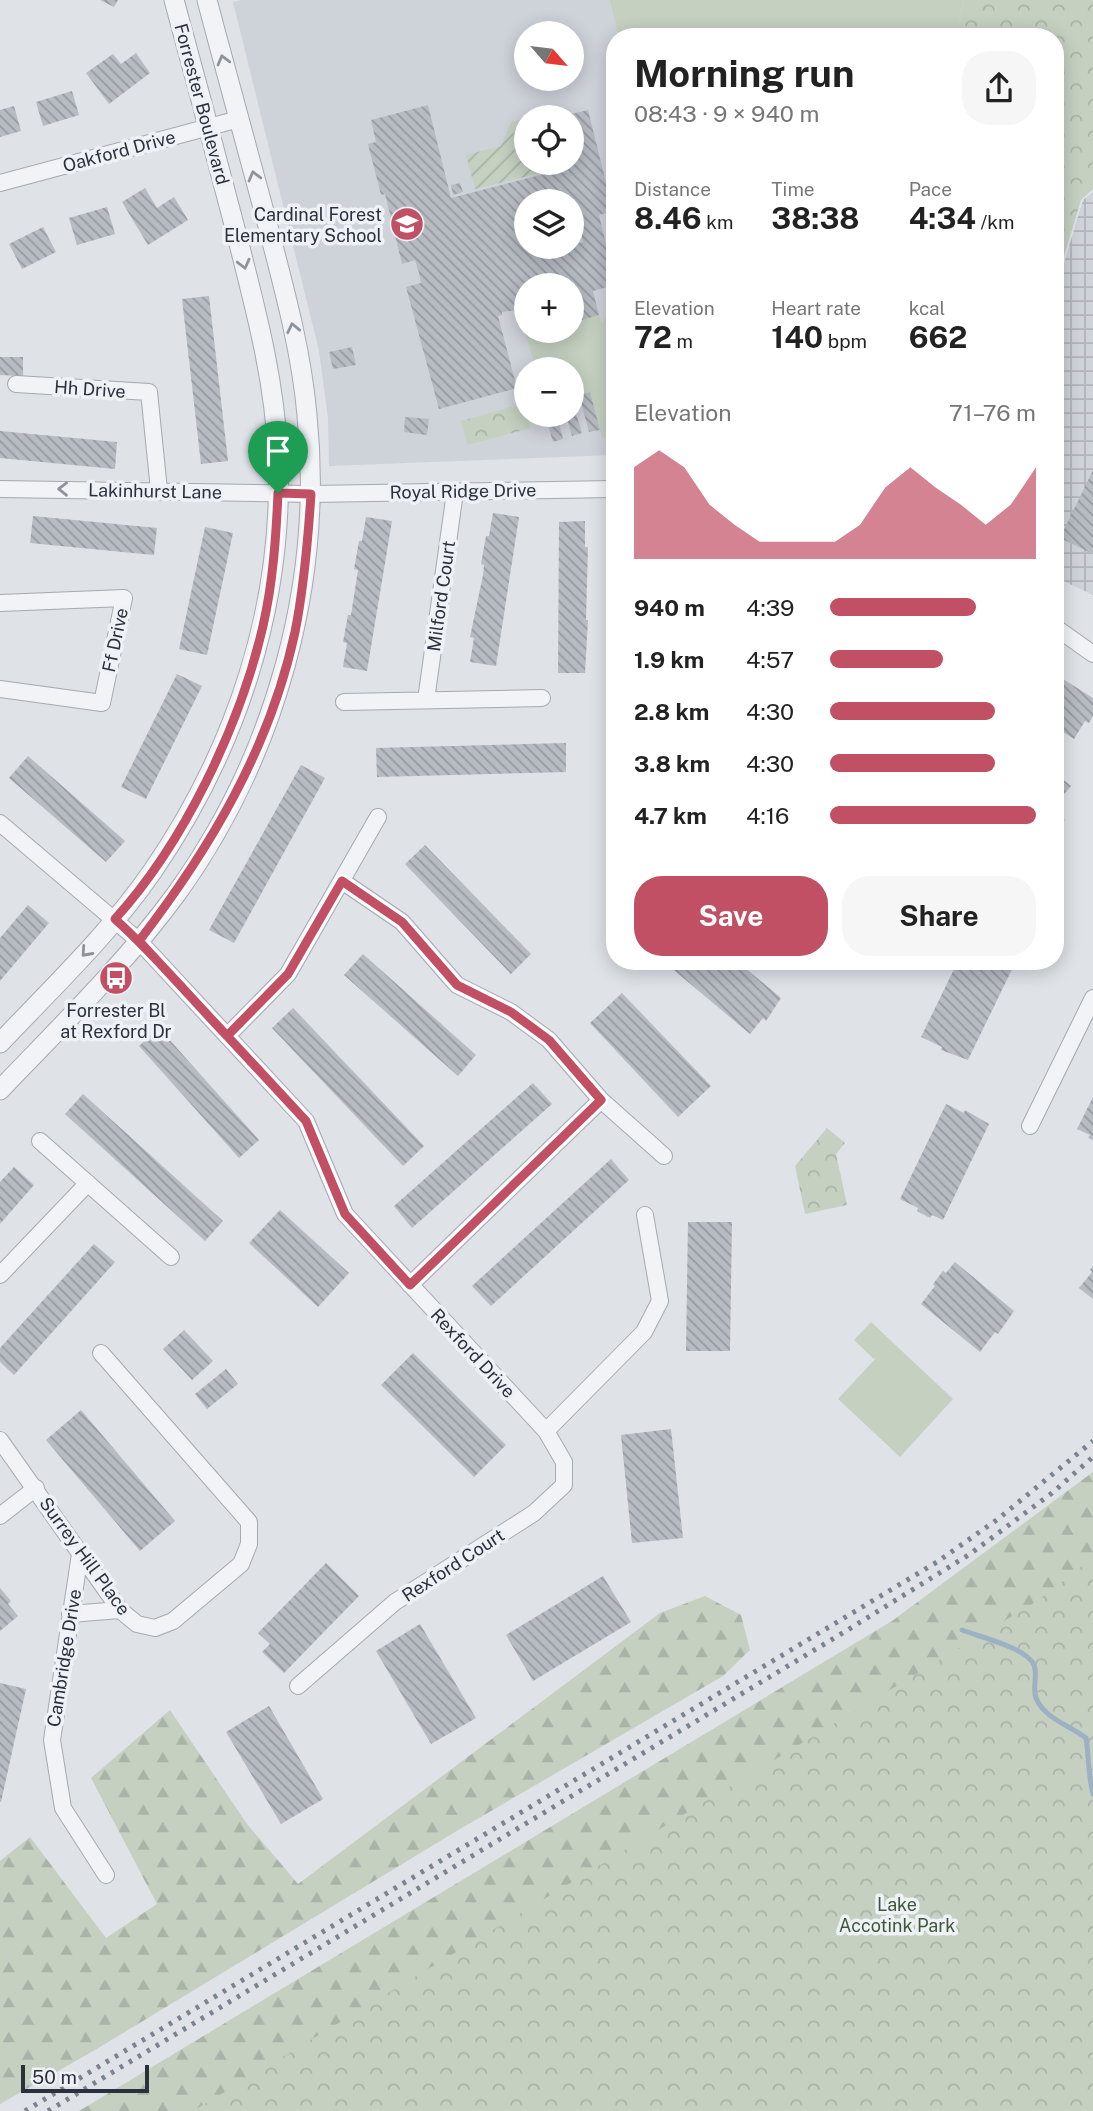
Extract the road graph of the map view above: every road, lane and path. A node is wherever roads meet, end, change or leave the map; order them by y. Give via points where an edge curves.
1 (174, 0) edge
2 (207, 0) edge
3 (239, 119) junction
4 (209, 127) junction
5 (0, 183) edge
6 (16, 384) dead end
7 (0, 489) edge
8 (606, 489) edge
9 (159, 490) junction
10 (455, 492) junction
11 (278, 493) junction
12 (311, 494) junction
13 (0, 603) edge
14 (1064, 633) edge
15 (1093, 654) edge
16 (0, 689) edge
17 (542, 698) dead end
18 (426, 700) junction
19 (344, 702) dead end
20 (378, 817) dead end
21 (0, 822) edge
22 (342, 881) junction
23 (115, 919) junction
24 (139, 941) junction
25 (1093, 998) edge
26 (227, 1036) junction
27 (0, 1043) edge
28 (0, 1090) edge
29 (601, 1100) junction
30 (1030, 1126) dead end
31 (40, 1141) dead end
32 (664, 1156) dead end
33 (88, 1183) junction
34 (645, 1215) dead end
35 (171, 1257) dead end
36 (0, 1275) edge
37 (410, 1285) junction
38 (101, 1353) dead end
39 (546, 1431) junction
40 (0, 1440) edge
41 (36, 1488) junction
42 (0, 1516) edge
43 (80, 1554) junction
44 (120, 1609) junction
45 (71, 1614) junction
46 (299, 1686) dead end
47 (106, 1875) dead end

1 - 4 street, Forrester Boulevard
3 -> 2 street, Forrester Boulevard
3 - 4 street, Oakford Drive
12 -> 3 street, Forrester Boulevard via 297,345
4 - 5 street, Oakford Drive
4 -> 11 street, Forrester Boulevard via 265,352 275,419
6 - 9 street, Hh Drive via 149,393
9 -> 7 street, Lakinhurst Lane
8 - 10 street, Royal Ridge Drive
9 - 11 street, Lakinhurst Lane
10 - 12 street, Royal Ridge Drive
10 - 18 street, Milford Court
11 - 12 street, Lakinhurst Lane
11 - 23 street, Forrester Boulevard via 263,627 234,718 197,800 151,873
12 - 24 street, Forrester Boulevard via 294,634 248,771 177,892
13 - 16 street, Ff Drive via 124,598 102,703
14 - 15 street
17 - 18 street
18 - 19 street
20 - 22 street
21 - 23 street, Rexford Drive
22 - 26 street via 288,974
22 - 29 street via 402,922 457,985 511,1012 549,1040
23 - 24 street, Rexford Drive
23 -> 27 street, Forrester Boulevard
24 - 26 street, Rexford Drive
24 - 28 street, Forrester Boulevard
25 - 30 street
26 - 37 street, Rexford Drive via 306,1121 345,1214
29 - 32 street
29 - 37 street
31 - 33 street
33 - 35 street
33 - 36 street
34 - 39 street via 660,1301 644,1332
37 - 39 street, Rexford Drive
38 - 44 street, Surrey Hill Place via 249,1522 249,1544 241,1564 173,1621 155,1628 137,1624
39 - 46 street, Rexford Court via 564,1462 564,1485 534,1513 395,1602
40 - 41 street, Surrey Hill Place
41 - 42 street
41 - 43 street, Surrey Hill Place
43 - 44 street, Surrey Hill Place
43 - 45 street, Cambridge Drive
44 - 45 street
45 - 47 street, Cambridge Drive via 52,1740 63,1808

